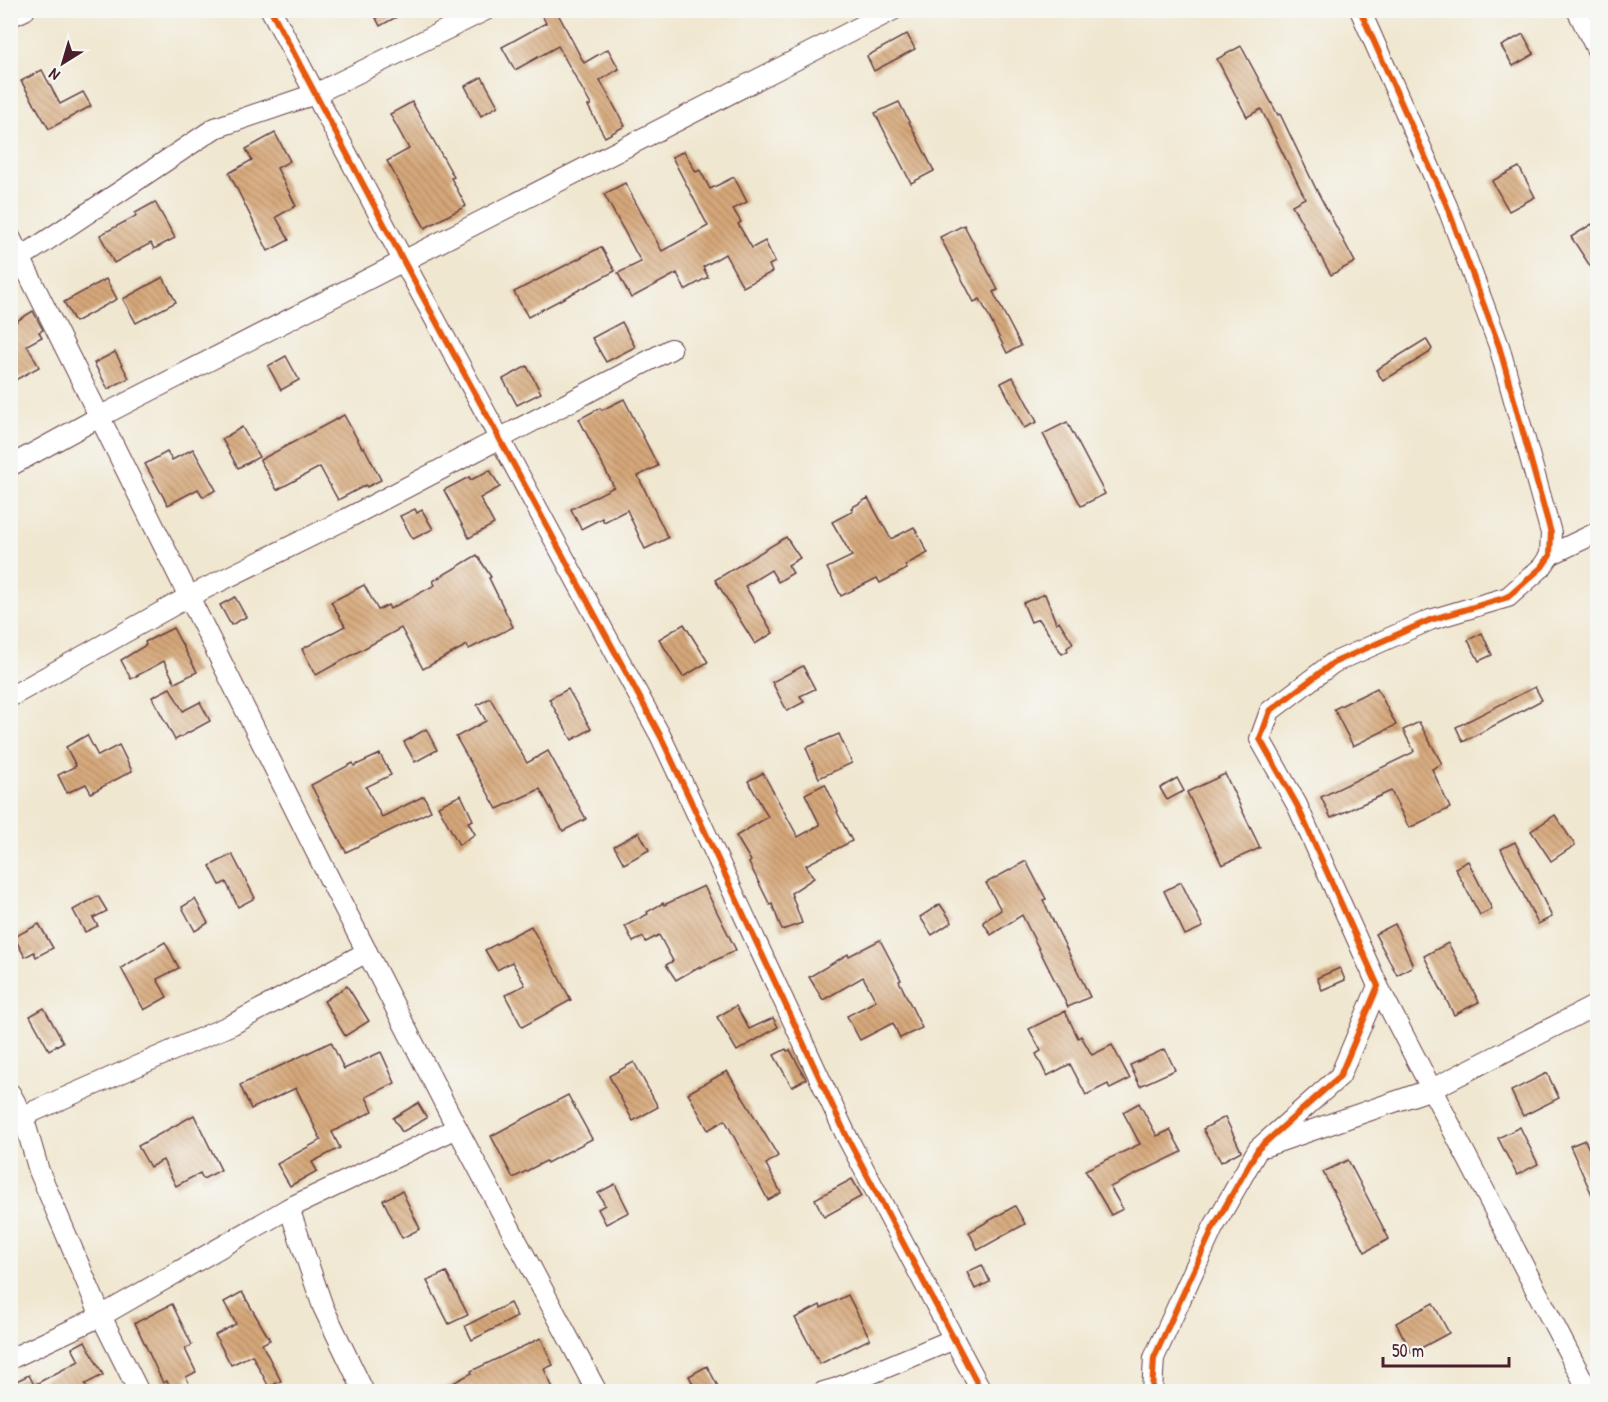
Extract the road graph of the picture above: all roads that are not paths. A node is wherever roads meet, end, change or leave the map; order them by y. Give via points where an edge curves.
1 (25, 10) edge
2 (271, 10) edge
3 (486, 10) edge
4 (893, 10) edge
5 (1360, 10) edge
6 (1577, 10) edge
7 (10, 17) edge
8 (1598, 52) edge
9 (315, 94) junction
10 (10, 237) edge
11 (16, 260) edge
12 (404, 262) junction
13 (671, 349) dead end
14 (101, 416) junction
15 (498, 437) junction
16 (10, 466) edge
17 (1598, 532) edge
18 (1550, 555) junction
19 (190, 596) junction
20 (10, 697) edge
21 (367, 952) junction
22 (1378, 986) junction
23 (1598, 1004) edge
24 (1432, 1089) junction
25 (10, 1093) edge
26 (23, 1116) junction
27 (457, 1128) junction
28 (1258, 1149) junction
29 (289, 1208) junction
30 (101, 1316) junction
31 (954, 1339) junction
32 (10, 1359) edge
33 (139, 1392) edge
34 (364, 1392) edge
35 (597, 1392) edge
36 (823, 1392) edge
37 (982, 1392) edge
38 (1152, 1392) edge
39 (1589, 1392) edge

1 - 7 street
2 - 9 street
3 - 9 street
4 - 12 street
5 - 18 street via 1448,206 1499,346 1551,533
6 - 8 street
9 - 11 street via 215,128
9 - 12 street
10 - 11 street
11 - 14 street
12 - 14 street
12 - 15 street
13 - 15 street
14 - 16 street
14 - 19 street
15 - 19 street via 346,519
15 - 31 street via 661,737 847,1137
17 - 18 street
18 - 22 street via 1508,597 1430,620 1333,663 1270,711 1260,739 1298,805
19 - 20 street
19 - 21 street
21 - 26 street via 233,1024
21 - 27 street
22 - 24 street
22 - 28 street via 1340,1076
23 - 24 street
24 - 28 street
24 - 39 street
25 - 26 street
26 - 30 street via 39,1171
27 - 29 street
27 - 35 street
28 - 38 street via 1213,1228 1154,1358
29 - 30 street
29 - 34 street via 323,1307
30 - 32 street
30 - 33 street
31 - 36 street
31 - 37 street

